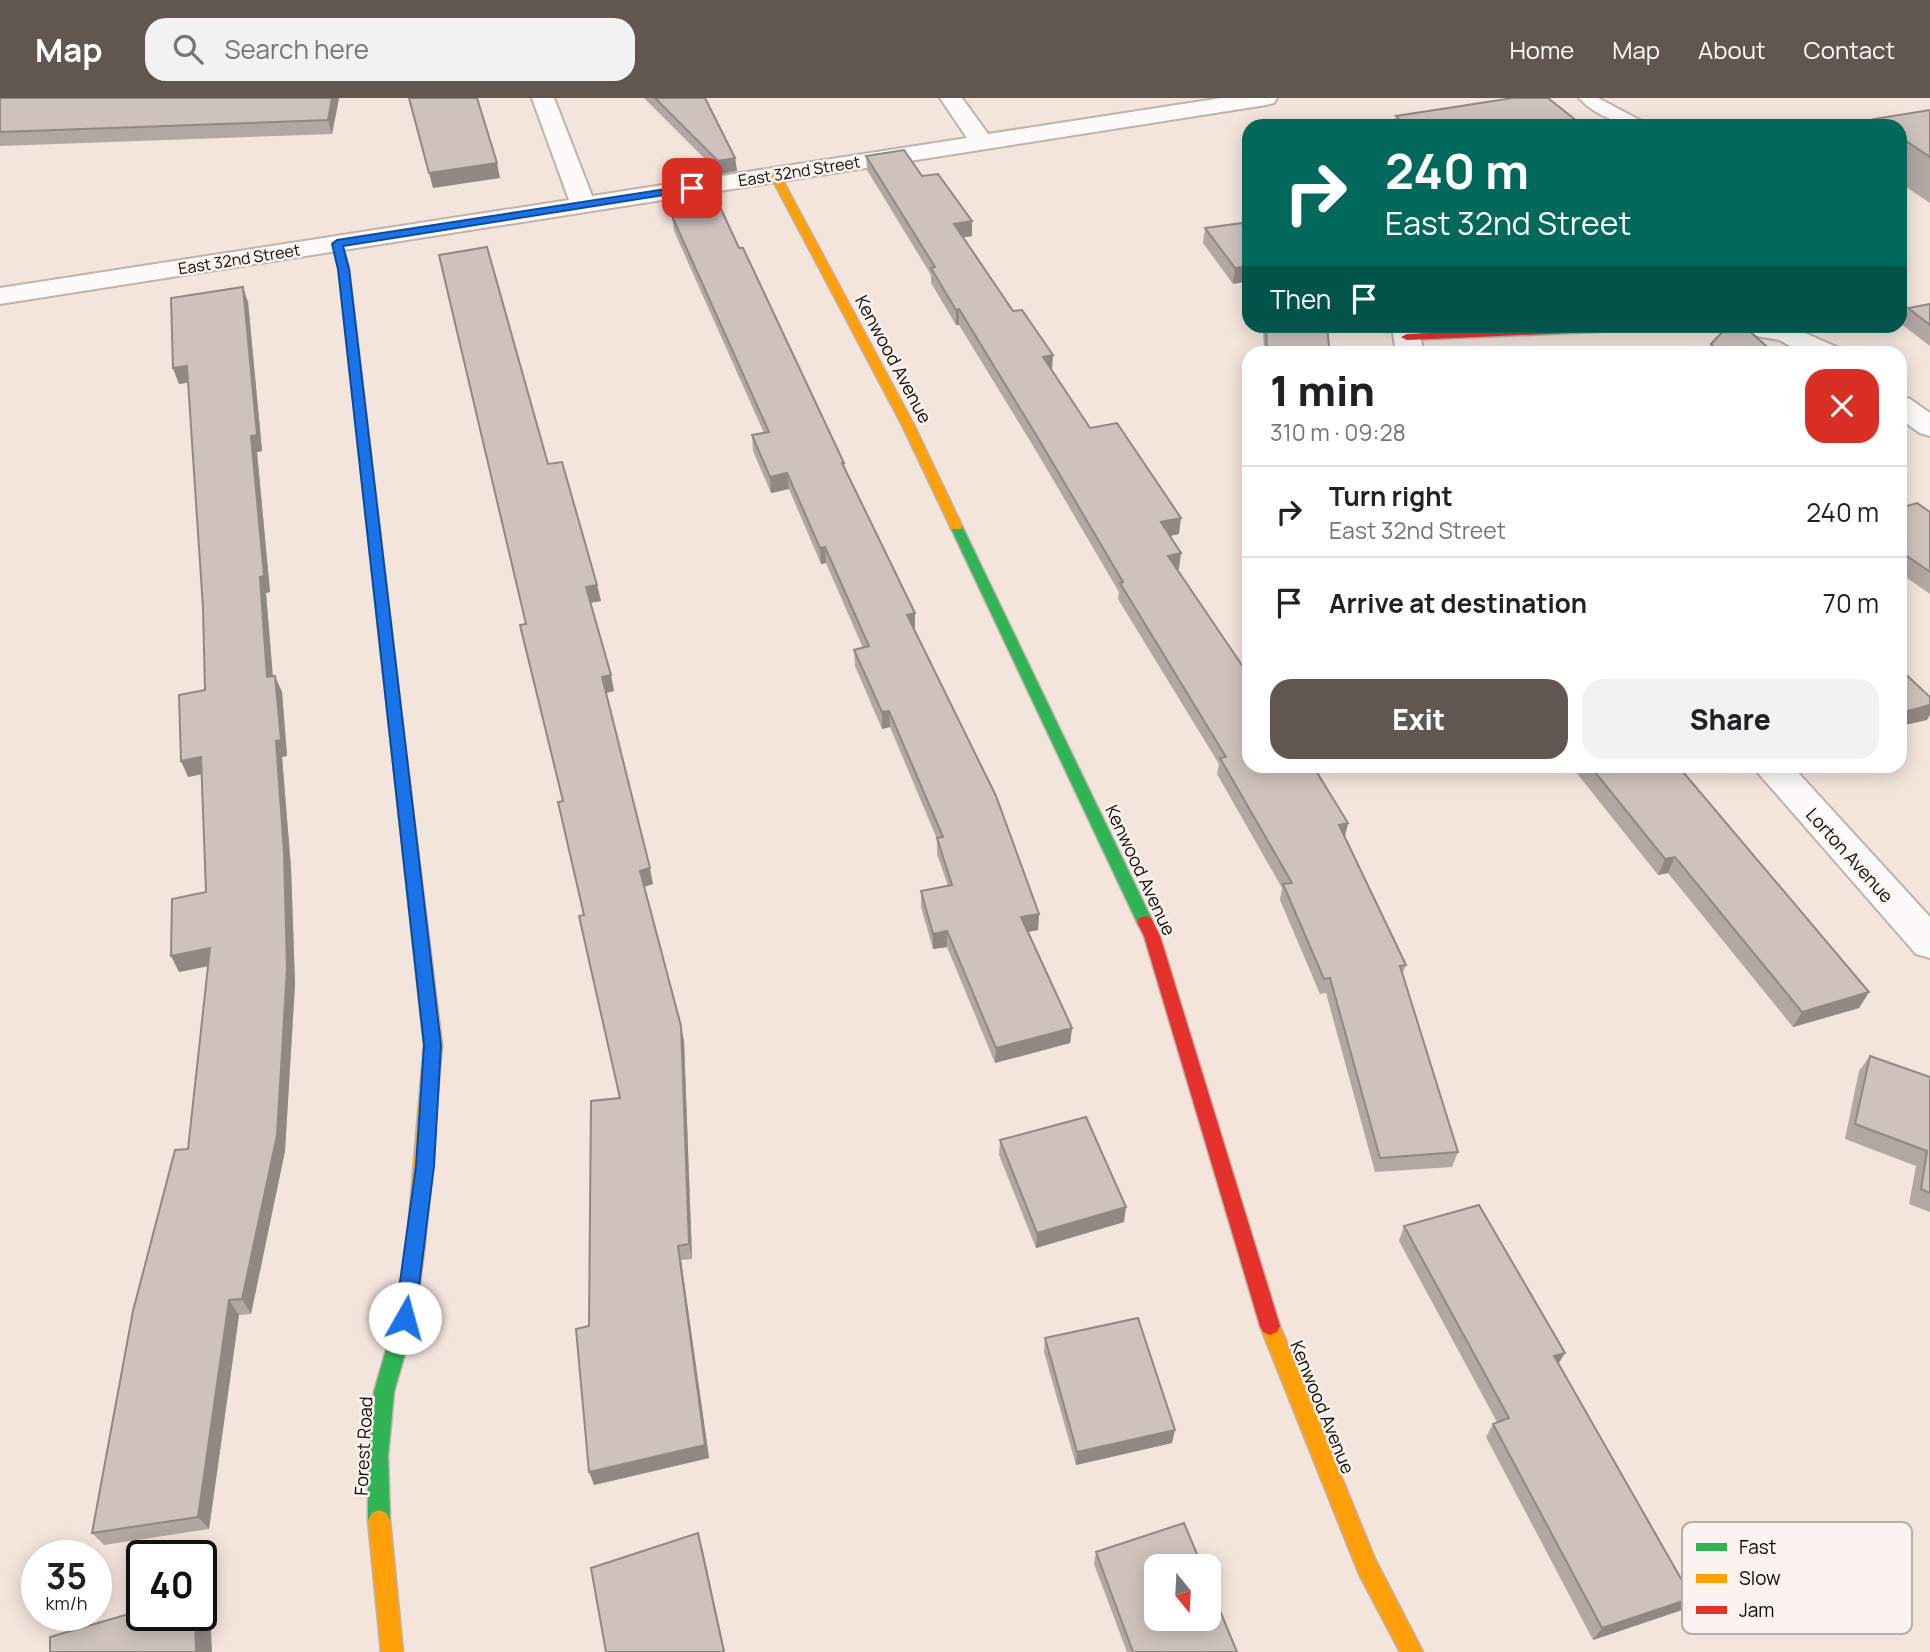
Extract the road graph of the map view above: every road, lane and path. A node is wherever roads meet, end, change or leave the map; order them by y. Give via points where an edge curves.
1 (543, 98) edge
2 (951, 98) edge
3 (1266, 98) edge
4 (1587, 98) edge
5 (1237, 102) junction
6 (1253, 119) edge
7 (1624, 119) edge
8 (982, 142) junction
9 (775, 175) junction
10 (583, 205) junction
11 (337, 244) junction
12 (0, 296) edge
13 (1524, 333) edge
14 (1786, 333) edge
15 (1408, 339) edge
16 (1813, 346) edge
17 (1907, 410) edge
18 (1930, 427) edge
19 (1776, 773) edge
20 (1930, 943) edge
21 (391, 1652) edge
22 (1412, 1652) edge

1 - 10 street
2 - 8 street
3 - 5 street, East 32nd Street
4 - 7 lane
5 - 6 street
5 - 8 street, East 32nd Street
8 - 9 street, East 32nd Street
9 - 10 street, East 32nd Street
9 - 22 street, Kenwood Avenue via 908,425 1152,936 1270,1327 1367,1566
10 - 11 street, East 32nd Street
11 - 12 street, East 32nd Street
11 - 21 street, Forest Road via 344,269 433,1045 425,1166 405,1318 384,1392 378,1481
13 - 15 street
14 - 16 street
17 - 18 street
19 - 20 street, Lorton Avenue

